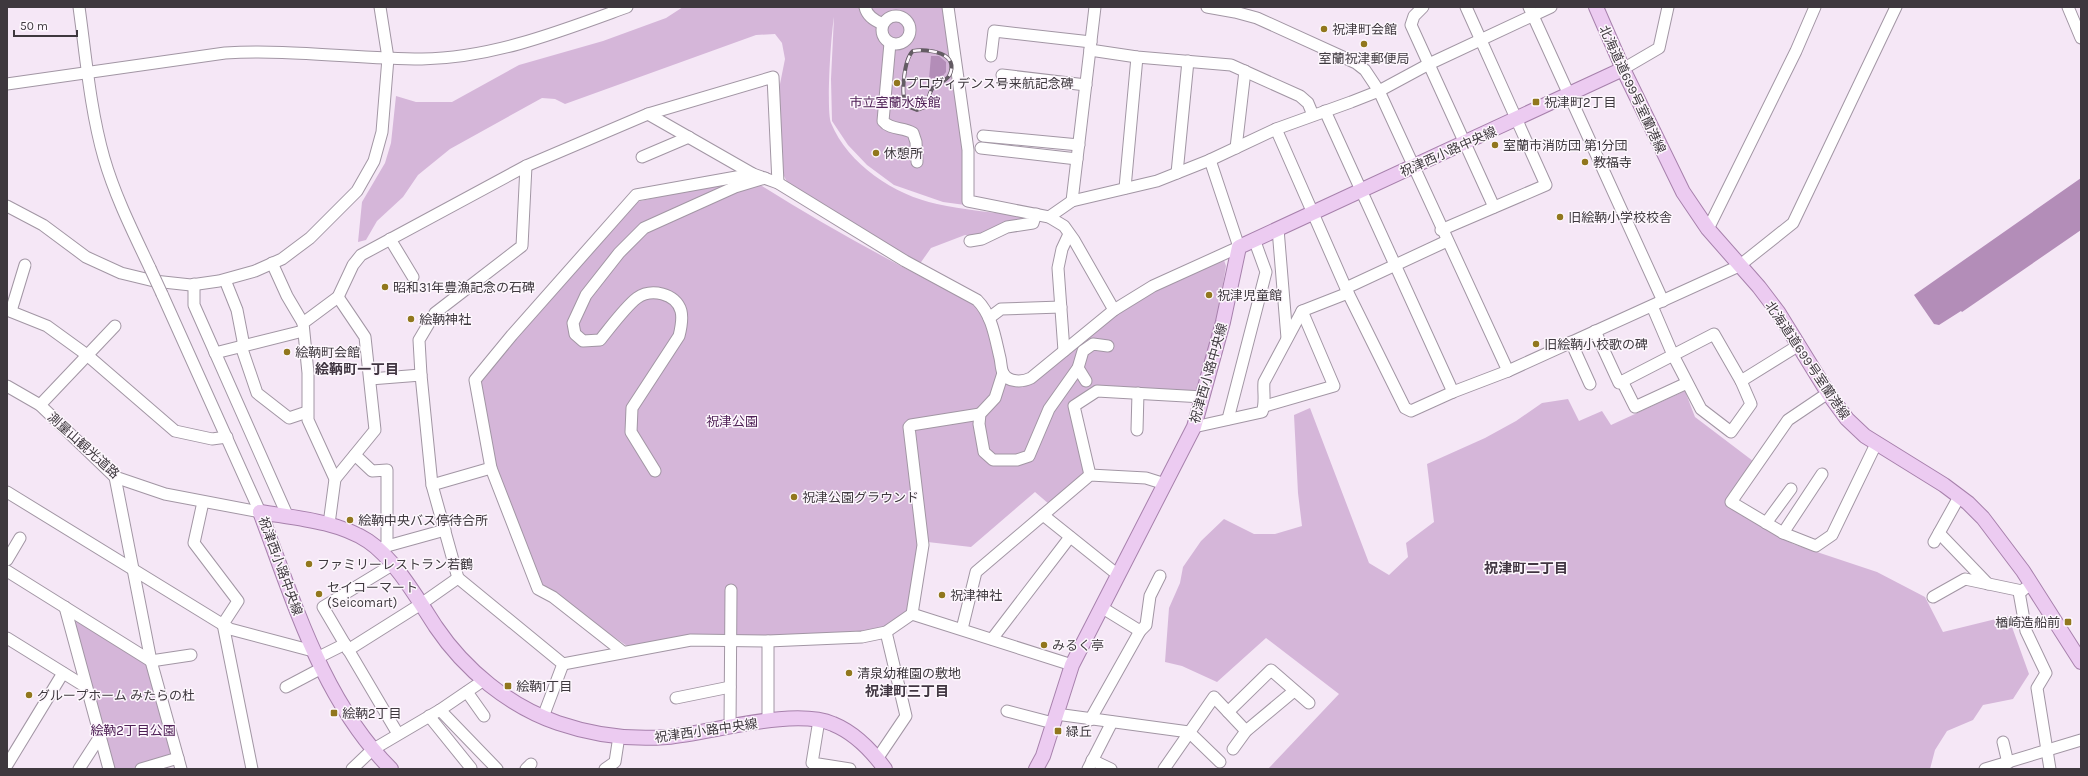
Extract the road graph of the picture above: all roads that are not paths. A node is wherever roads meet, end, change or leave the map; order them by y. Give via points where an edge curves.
1 (79, 7) edge
2 (380, 7) edge
3 (627, 7) edge
4 (865, 7) edge
5 (948, 7) edge
6 (1095, 7) edge
7 (1207, 7) edge
8 (1423, 7) edge
9 (1466, 7) edge
10 (1551, 7) edge
11 (1596, 7) edge
12 (1668, 7) edge
13 (1815, 7) edge
14 (1896, 7) edge
15 (2068, 7) edge
16 (1531, 11) edge
17 (883, 24) junction
18 (2081, 38) edge
19 (1481, 40) junction
20 (890, 43) junction
21 (1090, 46) junction
22 (991, 56) dead end
23 (1137, 57) junction
24 (388, 58) junction
25 (1188, 61) junction
26 (1429, 64) junction
27 (1623, 69) junction
28 (1245, 70) junction
29 (88, 73) junction
30 (1002, 75) dead end
31 (7, 84) edge
32 (1086, 85) junction
33 (1379, 90) junction
34 (1568, 95) junction
35 (1325, 111) junction
36 (648, 114) junction
37 (1313, 115) junction
38 (1518, 118) junction
39 (1276, 129) junction
40 (983, 136) dead end
41 (689, 138) junction
42 (1465, 144) junction
43 (1079, 145) junction
44 (981, 148) dead end
45 (1236, 148) junction
46 (642, 157) dead end
47 (1077, 159) junction
48 (1210, 160) junction
49 (917, 162) dead end
50 (526, 166) junction
51 (1413, 166) junction
52 (1177, 173) junction
53 (753, 174) junction
54 (765, 178) junction
55 (778, 183) junction
56 (1125, 188) junction
57 (1360, 191) junction
58 (1072, 201) junction
59 (7, 206) edge
60 (1494, 207) junction
61 (1313, 213) junction
62 (1036, 214) junction
63 (1049, 217) junction
64 (1278, 229) junction
65 (1708, 229) junction
66 (1442, 230) junction
67 (1069, 234) junction
68 (390, 239) junction
69 (1254, 240) junction
70 (970, 241) dead end
71 (1447, 242) junction
72 (1239, 247) junction
73 (272, 263) junction
74 (24, 265) dead end
75 (1395, 265) junction
76 (1739, 266) junction
77 (413, 277) dead end
78 (225, 280) junction
79 (194, 284) junction
80 (1347, 290) junction
81 (338, 297) junction
82 (1663, 301) junction
83 (1652, 306) junction
84 (1061, 307) junction
85 (1114, 310) junction
86 (9, 311) edge
87 (1302, 311) junction
88 (989, 318) junction
89 (115, 326) dead end
90 (303, 327) junction
91 (1595, 331) junction
92 (1287, 338) junction
93 (1571, 342) junction
94 (1798, 345) junction
95 (243, 346) junction
96 (1108, 346) dead end
97 (1064, 352) junction
98 (215, 353) junction
99 (87, 355) junction
100 (1673, 355) junction
101 (1078, 368) junction
102 (1508, 371) junction
103 (1003, 373) junction
104 (421, 375) junction
105 (370, 379) junction
106 (1086, 381) dead end
107 (1741, 381) junction
108 (1622, 382) junction
109 (1687, 383) junction
110 (1590, 384) dead end
111 (7, 386) edge
112 (1453, 392) junction
113 (1138, 393) junction
114 (1828, 393) junction
115 (1203, 396) junction
116 (40, 405) junction
117 (1265, 406) junction
118 (307, 412) junction
119 (980, 414) junction
120 (1228, 419) junction
121 (1194, 427) junction
122 (1137, 430) dead end
123 (227, 437) junction
124 (1876, 444) junction
125 (355, 455) junction
126 (491, 468) junction
127 (655, 471) dead end
128 (1822, 474) dead end
129 (1090, 475) junction
130 (116, 477) junction
131 (335, 480) junction
132 (1165, 484) junction
133 (432, 485) junction
134 (1791, 489) dead end
135 (7, 492) edge
136 (1959, 497) junction
137 (203, 502) junction
138 (260, 512) junction
139 (1043, 515) junction
140 (288, 517) junction
141 (1766, 523) junction
142 (328, 524) junction
143 (445, 530) junction
144 (1783, 533) junction
145 (1070, 537) junction
146 (20, 538) dead end
147 (383, 548) junction
148 (7, 560) edge
149 (392, 565) junction
150 (135, 570) junction
151 (7, 571) edge
152 (1118, 574) junction
153 (1160, 576) dead end
154 (458, 578) junction
155 (1988, 584) junction
156 (2026, 588) junction
157 (731, 590) dead end
158 (1933, 597) dead end
159 (421, 604) junction
160 (1101, 607) junction
161 (65, 608) junction
162 (912, 614) junction
163 (223, 624) junction
164 (962, 629) junction
165 (1140, 630) junction
166 (886, 632) junction
167 (7, 638) edge
168 (992, 639) junction
169 (730, 641) junction
170 (768, 641) junction
171 (347, 647) junction
172 (623, 652) junction
173 (191, 656) dead end
174 (317, 659) junction
175 (152, 661) junction
176 (2081, 662) edge
177 (563, 664) junction
178 (1072, 665) junction
179 (63, 673) junction
180 (484, 680) junction
181 (86, 687) junction
182 (286, 687) dead end
183 (730, 687) junction
184 (1294, 691) junction
185 (467, 692) junction
186 (676, 698) dead end
187 (1309, 703) dead end
188 (440, 710) junction
189 (1008, 712) dead end
190 (1228, 712) junction
191 (429, 716) junction
192 (484, 716) dead end
193 (543, 717) junction
194 (1054, 718) junction
195 (819, 720) junction
196 (1090, 720) junction
197 (768, 721) junction
198 (1112, 722) junction
199 (730, 727) junction
200 (1246, 731) junction
201 (1189, 732) junction
202 (398, 734) junction
203 (619, 736) junction
204 (99, 738) junction
205 (2081, 740) edge
206 (2003, 742) dead end
207 (1233, 749) dead end
208 (372, 750) junction
209 (480, 751) junction
210 (2046, 751) junction
211 (1220, 762) dead end
212 (179, 764) edge
213 (881, 764) edge
214 (7, 765) edge
215 (1090, 765) edge
216 (2006, 765) edge
217 (618, 766) edge
218 (79, 769) edge
219 (108, 769) edge
220 (141, 769) edge
221 (252, 769) edge
222 (352, 769) edge
223 (391, 769) edge
224 (497, 769) edge
225 (605, 769) edge
226 (850, 769) edge
227 (1036, 769) edge
228 (1111, 769) edge
229 (1164, 769) edge
230 (1985, 769) edge
231 (2050, 769) edge

1 - 29 street
2 - 24 street
3 - 24 street via 501,49 453,57
4 - 17 street via 874,20
5 - 62 street via 968,150 968,202
6 - 21 street
7 - 33 street via 1257,18 1356,63 1365,70
8 - 26 street via 1414,16 1411,25
9 - 19 street
10 - 16 street
11 - 27 main road, 北海道道699号室蘭港線
12 - 27 street via 1659,48
13 - 65 street
14 - 76 street via 1793,223
15 - 18 street
16 - 19 street
16 - 34 street
17 - 20 street via 882,33
17 - 20 street via 894,16 904,19 909,26 910,31 906,39 899,44
19 - 26 street
19 - 38 street
20 - 49 street via 883,121 891,127 912,133 915,137
21 - 22 street via 994,31
21 - 23 street
21 - 32 street
23 - 25 street
23 - 56 street
24 - 29 street via 261,51 225,53
24 - 73 street via 382,132 369,171 356,191 310,238 282,259
25 - 28 street via 1231,65
25 - 52 street
26 - 33 street
26 - 42 street
27 - 34 main road, 祝津西小路中央線
27 - 65 main road, 北海道道699号室蘭港線 via 1667,162 1683,192
28 - 37 street via 1300,96 1308,103
28 - 45 street
29 - 31 street
29 - 123 street, bridge via 96,123 115,190
30 - 32 street
32 - 43 street
33 - 35 street
33 - 51 street
34 - 38 main road, 祝津西小路中央線
34 - 82 street
35 - 37 street
35 - 57 street
36 - 41 street
36 - 50 street
36 - 55 street via 773,76
37 - 39 street
38 - 42 main road, 祝津西小路中央線
38 - 60 street via 1546,185
39 - 45 street
39 - 61 street
40 - 43 street
41 - 46 street
41 - 53 street
42 - 51 main road, 祝津西小路中央線
42 - 60 street
43 - 47 street
44 - 47 street
45 - 48 street
47 - 58 street
48 - 52 street
48 - 72 street
50 - 68 street
50 - 104 street via 522,246 435,313 419,340
51 - 57 main road, 祝津西小路中央線
51 - 66 street
52 - 56 street via 1158,181
53 - 54 street
53 - 126 street via 636,195 512,335 476,380
54 - 55 street
54 - 127 street via 736,187 644,228 619,253 586,295 573,323 575,334 583,341 600,340 637,298 648,293 658,292 669,297 681,310 680,336 632,408 632,432
55 - 88 street via 905,261 977,300 986,308
56 - 58 street
57 - 61 main road, 祝津西小路中央線
57 - 75 street
58 - 63 street
59 - 79 street via 43,225 86,257 121,273 154,281
60 - 66 street
61 - 64 main road, 祝津西小路中央線
61 - 80 street
62 - 63 street
62 - 70 street via 1033,223 1007,227 982,239
63 - 67 street via 1064,226
64 - 69 main road, 祝津西小路中央線
64 - 92 street
65 - 76 main road, 北海道道699号室蘭港線
66 - 71 street
67 - 84 street via 1062,249 1058,268
67 - 85 street
68 - 77 street
68 - 81 street via 361,255 352,264
69 - 72 main road, 祝津西小路中央線
69 - 120 street via 1266,272
71 - 75 street
71 - 102 street
72 - 85 street via 1153,286
72 - 115 main road, 祝津西小路中央線 via 1223,322
73 - 78 street
73 - 90 street
74 - 86 street
75 - 80 street
75 - 112 street
76 - 82 street
76 - 94 main road, 北海道道699号室蘭港線 via 1774,307
78 - 79 street
78 - 95 street via 237,310
79 - 98 street via 194,305
80 - 87 street
80 - 112 street via 1404,408 1411,411
81 - 90 street
81 - 105 street via 365,337
82 - 83 street
83 - 91 street
83 - 100 street
84 - 88 street via 1001,309
84 - 97 street
85 - 97 street
86 - 99 street via 47,326
87 - 92 street
87 - 117 street via 1334,386
88 - 103 street
89 - 99 street
90 - 95 street
90 - 118 street via 308,374
91 - 93 street
91 - 108 street via 1619,383
92 - 117 street via 1264,382
93 - 102 street
93 - 110 street
94 - 107 street
94 - 114 main road, 北海道道699号室蘭港線
95 - 98 street
95 - 118 street via 257,392 290,418
96 - 101 street via 1093,344 1087,347 1083,351
97 - 103 street via 1025,381 1009,378
98 - 140 street
99 - 116 street
99 - 123 street via 175,430 212,439
100 - 107 street via 1714,334
100 - 108 street
100 - 109 street
101 - 106 street
101 - 119 street via 1049,409 1029,456 1017,460 993,460 984,452 979,424
102 - 112 street
103 - 119 street via 995,398
104 - 105 street
104 - 133 street
105 - 125 street via 375,430
107 - 109 street via 1751,404 1731,432 1701,410
108 - 109 street via 1635,407
111 - 116 street, 測量山観光道路
113 - 115 street
113 - 122 street
113 - 129 street via 1097,392 1074,406
114 - 124 main road, 北海道道699号室蘭港線 via 1855,427
114 - 141 street via 1788,420 1731,502
115 - 121 main road, 祝津西小路中央線
116 - 130 street, 測量山観光道路
117 - 120 street via 1262,412
118 - 131 street via 310,425
119 - 162 street via 909,427 923,545
120 - 121 street
121 - 132 main road, 祝津西小路中央線
123 - 138 street
124 - 136 main road, 北海道道699号室蘭港線
124 - 144 street via 1832,535 1816,546
125 - 131 street
125 - 147 street via 372,471 387,470
126 - 133 street
126 - 172 street via 538,589 553,597
128 - 144 street
129 - 132 street via 1146,478
129 - 139 street
130 - 137 street, 測量山観光道路 via 165,494
130 - 150 street
131 - 142 street
132 - 152 main road, 祝津西小路中央線
133 - 143 street
134 - 141 street
135 - 150 street
136 - 155 street via 1937,537
136 - 156 main road, 北海道道699号室蘭港線 via 1983,518 2000,538
137 - 138 street, 測量山観光道路
137 - 163 street via 194,543 238,601
138 - 140 main road, 祝津西小路中央線
138 - 174 main road, 祝津西小路中央線
139 - 145 street
139 - 164 street via 976,572
140 - 142 main road, 祝津西小路中央線
141 - 144 street
142 - 147 main road, 祝津西小路中央線
143 - 147 street
143 - 154 street
145 - 152 street
145 - 168 street
146 - 148 street
147 - 149 main road, 祝津西小路中央線
149 - 159 main road, 祝津西小路中央線
149 - 171 street via 323,607
150 - 163 street
150 - 175 street
151 - 161 street
152 - 160 main road, 祝津西小路中央線
153 - 165 street via 1150,596 1146,625
154 - 159 street
154 - 177 street
155 - 156 street
155 - 158 street via 1965,579
156 - 176 main road, 北海道道699号室蘭港線
156 - 210 street via 2019,592 2026,631 2046,672 2037,688
157 - 169 street
159 - 171 street
159 - 180 main road, 祝津西小路中央線 via 456,653
160 - 165 street
160 - 178 main road, 祝津西小路中央線
161 - 175 street
161 - 181 street
162 - 164 street
162 - 166 street
163 - 174 street via 230,629
163 - 221 street
164 - 168 street
165 - 196 street
166 - 170 street via 862,637
166 - 213 street via 906,716
167 - 179 street
168 - 178 street
169 - 170 street
169 - 172 street via 691,640
169 - 183 street
170 - 197 street
171 - 174 street
171 - 202 street
172 - 177 street
173 - 175 street
174 - 182 street
174 - 208 main road, 祝津西小路中央線 via 344,712
175 - 212 street
177 - 193 street
178 - 194 main road, 祝津西小路中央線
179 - 181 street
179 - 214 street
180 - 185 street
180 - 193 main road, 祝津西小路中央線 via 508,698
181 - 204 street
183 - 186 street
183 - 199 street
184 - 187 street
184 - 190 street via 1271,670
184 - 200 street
185 - 188 street
185 - 192 street
188 - 191 street
188 - 209 street
189 - 194 street
190 - 200 street
190 - 201 street via 1214,696
191 - 202 street
191 - 209 street via 468,764
193 - 203 main road, 祝津西小路中央線 via 574,728
194 - 196 street
194 - 227 main road, 祝津西小路中央線 via 1043,756
195 - 197 main road, 祝津西小路中央線 via 787,718
195 - 213 main road, 祝津西小路中央線 via 843,729 862,743
195 - 226 street via 812,763
196 - 198 street
197 - 199 main road, 祝津西小路中央線
198 - 201 street
198 - 215 street
199 - 203 main road, 祝津西小路中央線 via 667,737
200 - 207 street
201 - 211 street
201 - 229 street
202 - 208 street
203 - 217 street
204 - 218 street
204 - 219 street
205 - 210 street
206 - 216 street
208 - 222 street
208 - 223 main road, 祝津西小路中央線
209 - 224 street
210 - 216 street
210 - 231 street
212 - 220 street
215 - 228 street
216 - 230 street
217 - 225 street

